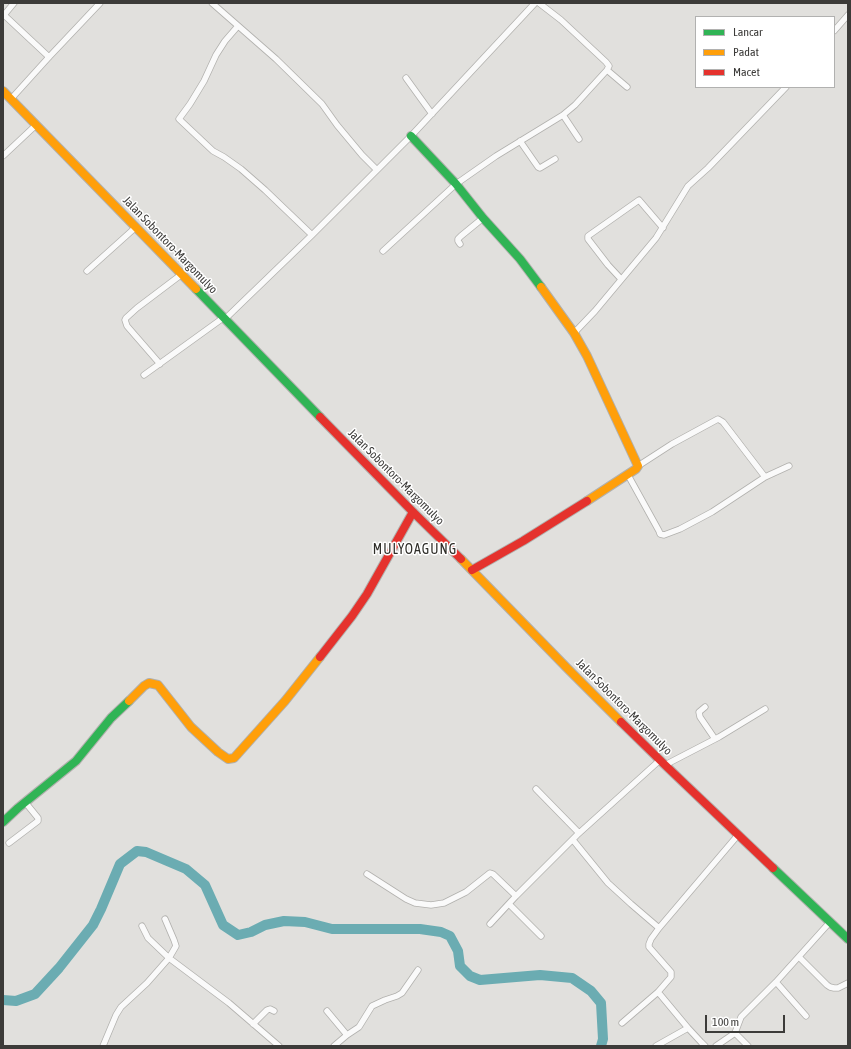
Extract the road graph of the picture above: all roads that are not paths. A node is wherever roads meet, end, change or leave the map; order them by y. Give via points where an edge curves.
1 (14, 3) edge
2 (100, 3) edge
3 (212, 3) edge
4 (535, 3) edge
5 (539, 3) edge
6 (4, 15) edge
7 (848, 15) edge
8 (238, 26) junction
9 (835, 30) edge
10 (49, 57) junction
11 (607, 70) junction
12 (406, 78) dead end
13 (627, 87) dead end
14 (785, 88) edge
15 (3, 92) edge
16 (11, 99) junction
17 (432, 114) junction
18 (563, 115) junction
19 (36, 125) junction
20 (411, 136) junction
21 (579, 139) dead end
22 (520, 141) junction
23 (3, 156) edge
24 (555, 159) dead end
25 (377, 170) junction
26 (456, 184) junction
27 (483, 218) junction
28 (136, 227) junction
29 (663, 228) junction
30 (312, 235) junction
31 (460, 244) dead end
32 (383, 251) dead end
33 (87, 271) dead end
34 (182, 274) junction
35 (621, 279) junction
36 (224, 318) junction
37 (574, 333) junction
38 (160, 364) junction
39 (144, 375) dead end
40 (638, 466) junction
41 (788, 466) dead end
42 (628, 475) junction
43 (765, 477) junction
44 (413, 512) junction
45 (472, 570) junction
46 (705, 707) dead end
47 (765, 709) dead end
48 (715, 739) junction
49 (663, 763) junction
50 (536, 789) dead end
51 (25, 802) junction
52 (3, 822) edge
53 (580, 833) junction
54 (738, 835) junction
55 (573, 840) junction
56 (9, 843) dead end
57 (367, 874) dead end
58 (516, 896) junction
59 (509, 904) junction
60 (165, 919) dead end
61 (830, 922) junction
62 (490, 924) dead end
63 (142, 926) dead end
64 (659, 928) junction
65 (541, 936) dead end
66 (848, 939) edge
67 (799, 957) junction
68 (169, 958) junction
69 (418, 970) dead end
70 (776, 982) junction
71 (848, 983) edge
72 (658, 992) junction
73 (274, 1011) dead end
74 (328, 1011) dead end
75 (806, 1016) dead end
76 (622, 1023) dead end
77 (253, 1024) junction
78 (688, 1028) junction
79 (735, 1033) junction
80 (347, 1035) junction
81 (104, 1046) edge
82 (279, 1046) edge
83 (334, 1046) edge
84 (656, 1046) edge
85 (705, 1046) edge
86 (716, 1046) edge
87 (748, 1046) edge

1 - 6 street
2 - 10 street
3 - 8 street
4 - 17 street
5 - 11 street via 606,62 609,66
6 - 10 street
7 - 9 street
8 - 25 street via 281,63 322,104
8 - 30 street via 216,55 204,81 179,119 213,151 241,169
10 - 16 street
11 - 13 street
11 - 18 street via 582,99
12 - 17 street
14 - 29 street via 688,186
15 - 16 street, Jalan Sobontoro-Margomulyo
16 - 19 street, Jalan Sobontoro-Margomulyo
17 - 20 street
18 - 21 street
18 - 22 street
19 - 23 street
19 - 28 street, Jalan Sobontoro-Margomulyo
20 - 25 street
20 - 26 street
22 - 24 street via 538,167
22 - 26 street
25 - 30 street
26 - 27 street
26 - 32 street
27 - 31 street via 458,239
27 - 37 street via 520,259
28 - 33 street
28 - 34 street, Jalan Sobontoro-Margomulyo
29 - 35 street
29 - 35 street via 639,200 588,236
30 - 36 street
34 - 36 street, Jalan Sobontoro-Margomulyo
34 - 38 street via 125,320 127,326
35 - 37 street via 595,312
36 - 38 street
36 - 44 street, Jalan Sobontoro-Margomulyo
37 - 40 street
38 - 39 street
40 - 42 street
40 - 43 street via 718,419
41 - 43 street
42 - 43 street via 660,534 664,536 712,512
42 - 45 street
44 - 45 street, Jalan Sobontoro-Margomulyo
44 - 51 street via 352,616 285,701 234,758 228,759 201,737 161,688 149,682 111,718 76,760
45 - 49 street, Jalan Sobontoro-Margomulyo
46 - 48 street via 699,712 700,717
47 - 48 street
48 - 49 street
49 - 53 street
49 - 54 street, Jalan Sobontoro-Margomulyo
50 - 53 street
51 - 52 street
51 - 56 street via 38,821
53 - 55 street
54 - 61 street, Jalan Sobontoro-Margomulyo
54 - 64 street
55 - 58 street
55 - 64 street via 608,883
57 - 58 street via 415,903 444,903 466,892 490,873
58 - 59 street
59 - 62 street
59 - 65 street
60 - 68 street via 176,944
61 - 66 street, Jalan Sobontoro-Margomulyo
61 - 67 street
63 - 68 street via 148,938
64 - 72 street via 649,947 672,974
67 - 70 street
67 - 71 street via 830,987 838,988
68 - 77 street
68 - 81 street via 121,1007
69 - 80 street via 402,993 372,1006 359,1027
70 - 75 street
70 - 79 street via 741,1017
72 - 76 street
72 - 78 street
73 - 77 street via 268,1009
74 - 80 street
77 - 82 street
78 - 84 street
78 - 85 street
79 - 86 street
79 - 87 street
80 - 83 street

